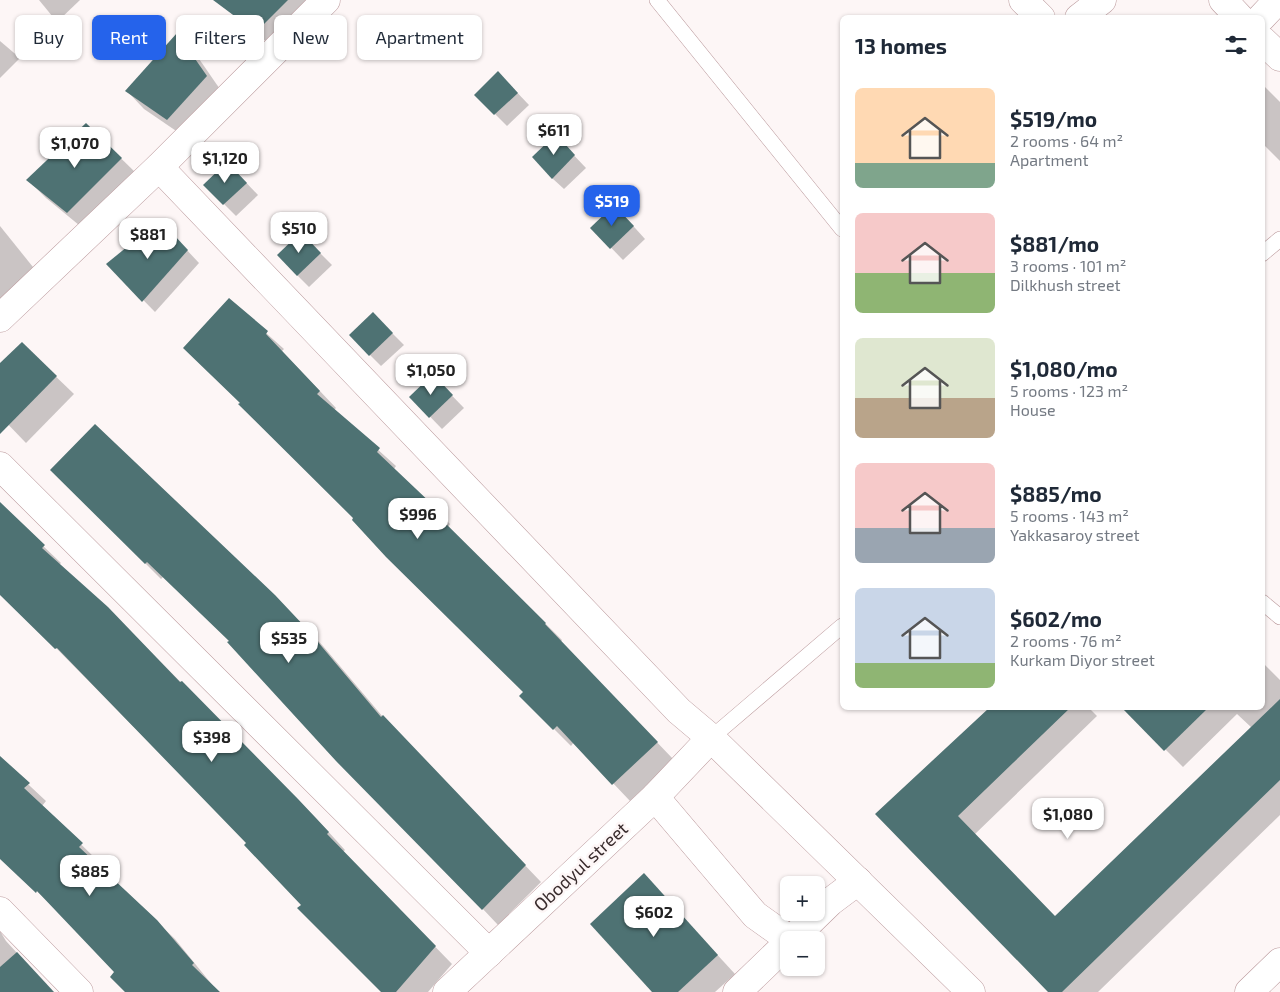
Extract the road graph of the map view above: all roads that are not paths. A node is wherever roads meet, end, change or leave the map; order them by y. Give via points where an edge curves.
1 (326, 0) edge
2 (657, 0) edge
3 (1023, 0) edge
4 (1102, 0) edge
5 (1223, 0) edge
6 (1278, 0) edge
7 (1038, 15) edge
8 (1083, 15) edge
9 (1237, 15) edge
10 (1264, 15) edge
11 (1265, 43) edge
12 (1280, 57) edge
13 (159, 168) junction
14 (840, 226) edge
15 (1280, 239) edge
16 (1265, 252) edge
17 (0, 318) edge
18 (0, 466) edge
19 (1265, 604) edge
20 (1280, 617) edge
21 (840, 628) edge
22 (710, 738) junction
23 (655, 797) junction
24 (858, 881) junction
25 (0, 911) edge
26 (800, 931) edge
27 (780, 934) edge
28 (780, 951) edge
29 (488, 954) junction
30 (1280, 962) edge
31 (78, 992) edge
32 (447, 992) edge
33 (737, 992) edge
34 (972, 992) edge
35 (1248, 992) edge

1 - 13 street
2 - 14 lane
3 - 7 street
4 - 8 street
5 - 9 street
6 - 10 street
11 - 12 street
13 - 17 street
13 - 22 street via 679,711
15 - 16 lane
18 - 29 street
19 - 20 lane
21 - 22 lane
22 - 23 street, Obodyul street
22 - 24 street
23 - 27 street via 755,915
23 - 29 street, Obodyul street
24 - 26 street
24 - 34 street
25 - 31 street
28 - 33 street
29 - 32 street, Obodyul street
30 - 35 street

